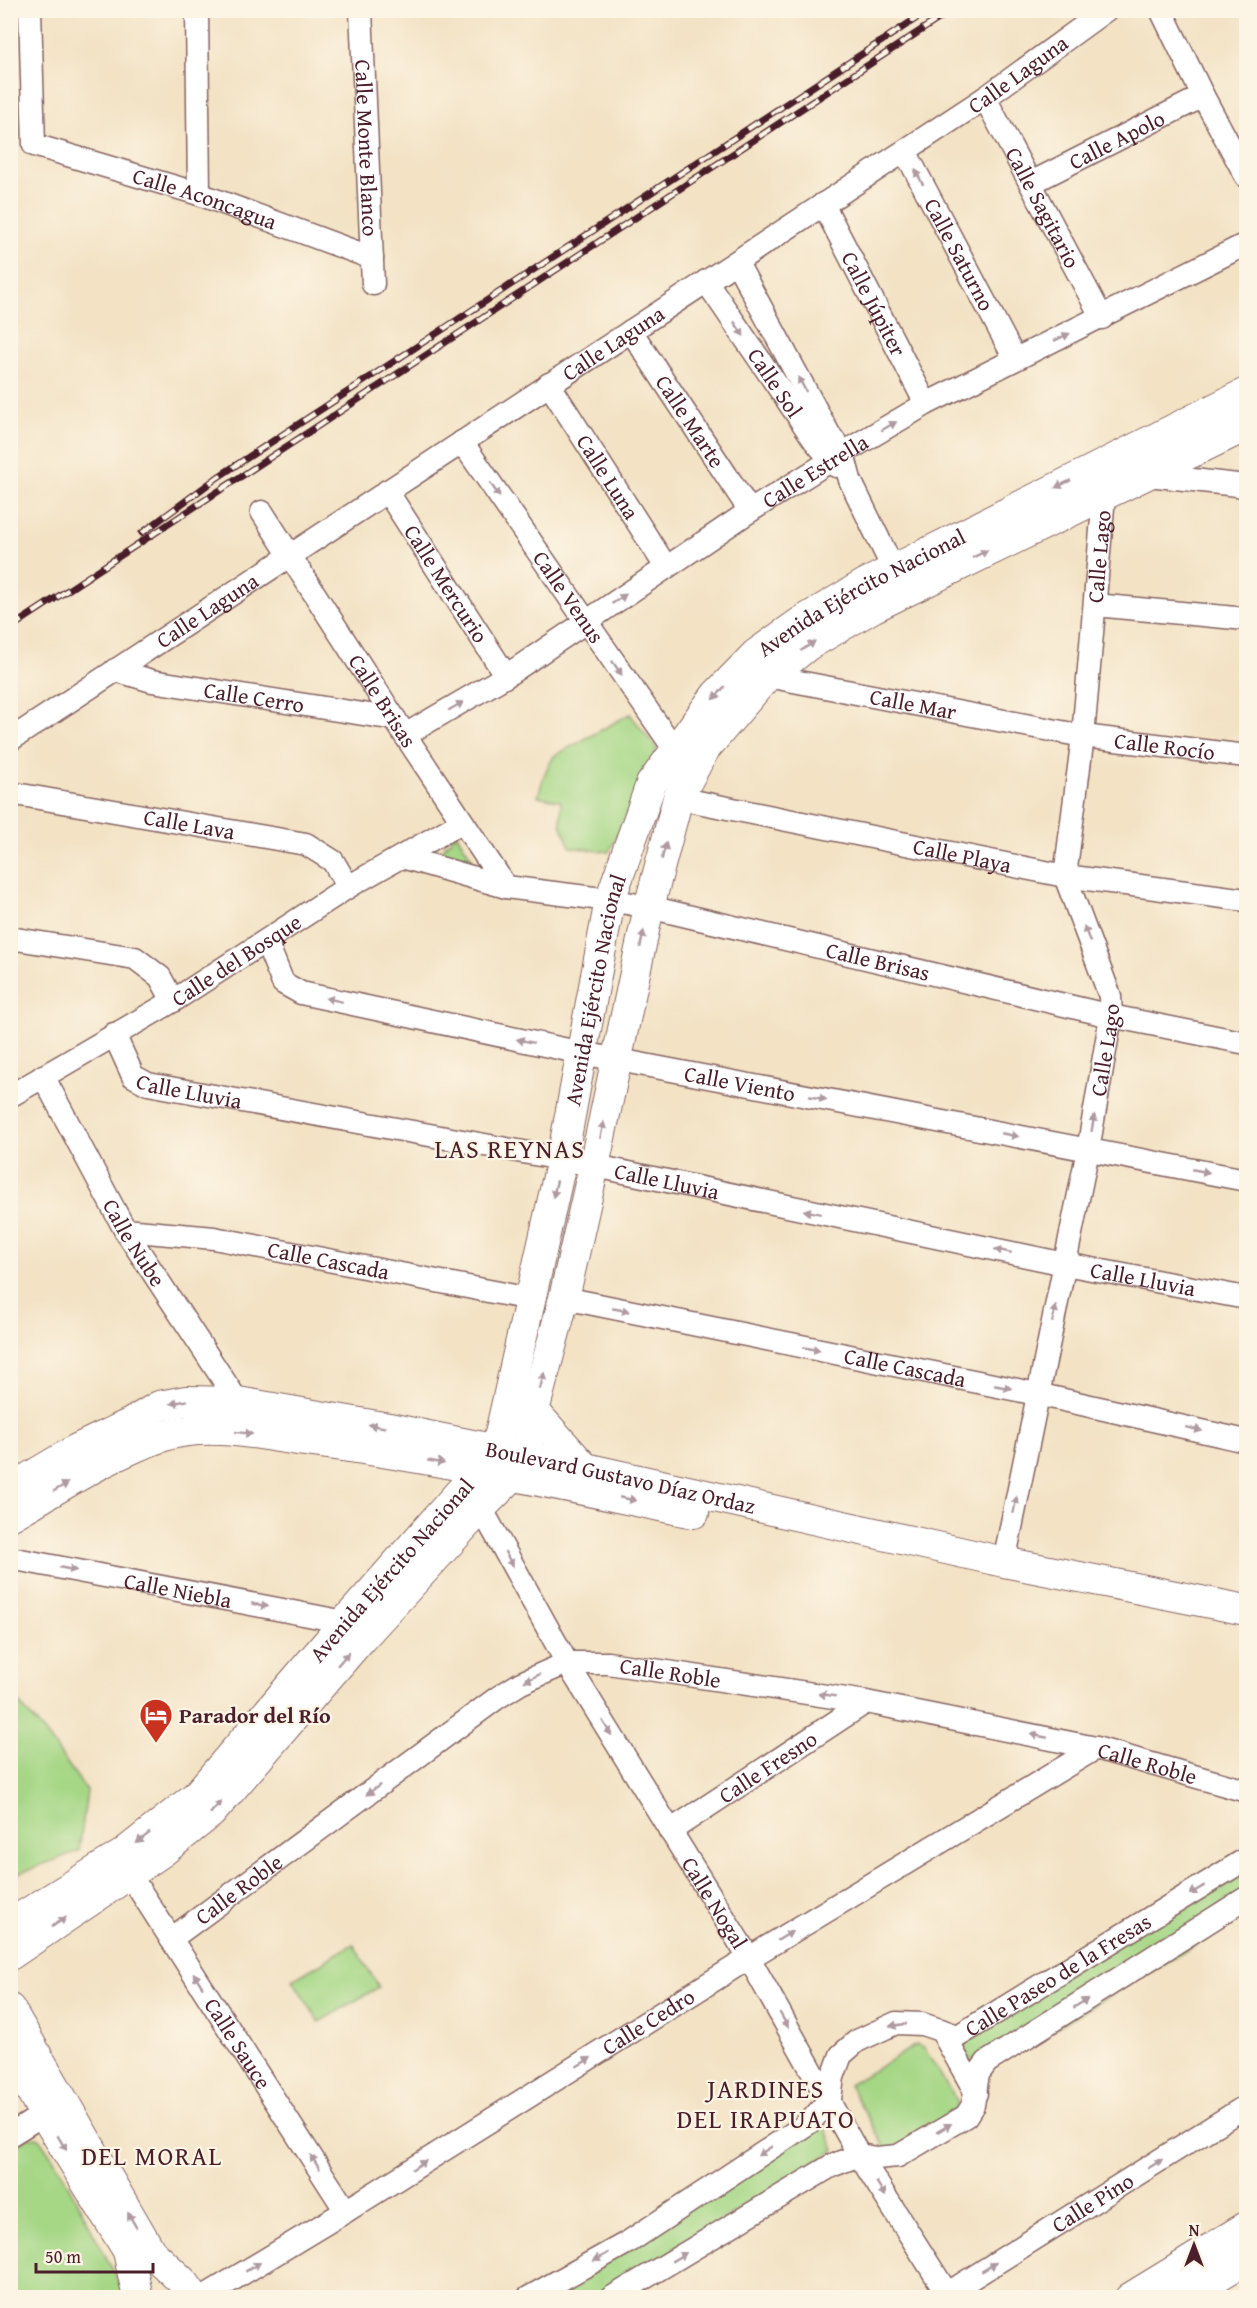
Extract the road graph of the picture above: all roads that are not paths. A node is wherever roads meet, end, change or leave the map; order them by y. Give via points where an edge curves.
1 (30, 10) edge
2 (197, 10) edge
3 (361, 10) edge
4 (1106, 10) edge
5 (1161, 10) edge
6 (1203, 96) junction
7 (985, 98) junction
8 (905, 151) junction
9 (1246, 176) edge
10 (1030, 183) junction
11 (199, 194) junction
12 (823, 204) junction
13 (1246, 244) edge
14 (372, 258) junction
15 (737, 263) junction
16 (706, 281) junction
17 (373, 284) dead end
18 (1102, 318) junction
19 (631, 331) junction
20 (1015, 359) junction
21 (549, 384) junction
22 (1246, 393) edge
23 (926, 404) junction
24 (1246, 426) edge
25 (462, 442) junction
26 (1134, 449) junction
27 (837, 457) junction
28 (1149, 475) junction
29 (1097, 483) junction
30 (1246, 486) edge
31 (387, 491) junction
32 (750, 511) junction
33 (262, 512) dead end
34 (290, 555) junction
35 (666, 567) junction
36 (899, 581) junction
37 (1095, 605) junction
38 (1246, 620) edge
39 (585, 622) junction
40 (758, 667) junction
41 (115, 670) junction
42 (506, 676) junction
43 (400, 727) junction
44 (1083, 736) junction
45 (10, 740) edge
46 (675, 750) junction
47 (1246, 756) edge
48 (10, 793) edge
49 (678, 798) junction
50 (462, 822) junction
51 (402, 857) junction
52 (1065, 876) junction
53 (348, 886) junction
54 (506, 886) junction
55 (610, 900) junction
56 (1246, 900) edge
57 (649, 907) junction
58 (10, 938) edge
59 (266, 941) junction
60 (173, 1001) junction
61 (1111, 1016) junction
62 (114, 1034) junction
63 (1246, 1043) edge
64 (582, 1053) junction
65 (616, 1059) junction
66 (43, 1076) junction
67 (10, 1096) edge
68 (1088, 1150) junction
69 (562, 1159) junction
70 (594, 1166) junction
71 (1246, 1180) edge
72 (125, 1230) junction
73 (1065, 1264) junction
74 (564, 1298) junction
75 (1246, 1298) edge
76 (530, 1299) junction
77 (1037, 1394) junction
78 (238, 1402) junction
79 (534, 1411) junction
80 (1246, 1441) edge
81 (488, 1461) junction
82 (519, 1466) junction
83 (585, 1468) junction
84 (10, 1489) edge
85 (481, 1508) junction
86 (10, 1516) edge
87 (10, 1558) edge
88 (1004, 1562) junction
89 (1246, 1610) edge
90 (345, 1622) junction
91 (1246, 1623) edge
92 (567, 1663) junction
93 (866, 1701) junction
94 (1096, 1748) junction
95 (1246, 1791) edge
96 (670, 1830) junction
97 (1246, 1859) edge
98 (130, 1875) junction
99 (54, 1897) junction
100 (1246, 1898) edge
101 (10, 1899) edge
102 (10, 1924) edge
103 (171, 1939) junction
104 (10, 1955) edge
105 (749, 1958) junction
106 (10, 2009) edge
107 (941, 2030) junction
108 (19, 2063) edge
109 (976, 2093) junction
110 (830, 2098) junction
111 (1246, 2106) edge
112 (44, 2114) junction
113 (10, 2135) edge
114 (859, 2155) junction
115 (346, 2211) junction
116 (1246, 2228) edge
117 (1246, 2259) edge
118 (175, 2274) junction
119 (137, 2295) edge
120 (945, 2296) edge
121 (195, 2298) edge
122 (202, 2298) edge
123 (528, 2298) edge
124 (611, 2298) edge
125 (1130, 2298) edge
126 (1182, 2298) edge

1 - 11 street, Calle Aconcagua via 34,145
2 - 11 street
3 - 14 street, Calle Monte Blanco
4 - 7 street, Calle Laguna
5 - 6 street
6 - 9 street
6 - 10 street, Calle Apolo
7 - 8 street, Calle Laguna
7 - 10 street, Calle Sagitario
8 - 12 street, Calle Laguna
20 -> 8 street, Calle Saturno
10 - 18 street, Calle Sagitario
11 - 14 street, Calle Aconcagua
12 - 15 street, Calle Laguna
12 - 23 street, Calle Júpiter
13 - 18 street, Calle Estrella
14 - 17 street, Calle Monte Blanco
15 - 16 street, Calle Laguna
27 -> 15 street, Calle Sol via 829,434
16 - 19 street, Calle Laguna
16 -> 27 street, Calle Sol via 815,441
20 -> 18 street, Calle Estrella
19 - 21 street, Calle Laguna
19 - 32 street, Calle Marte
20 - 23 street, Calle Estrella
21 - 25 street, Calle Laguna
21 - 35 street, Calle Luna
22 - 26 main road, Avenida Ejército Nacional
27 -> 23 street, Calle Estrella
24 - 28 main road, Avenida Ejército Nacional
25 - 31 street, Calle Laguna
25 -> 39 street, Calle Venus
26 - 28 street
26 - 29 main road, Avenida Ejército Nacional
27 - 32 street, Calle Estrella
27 - 36 street, Calle Sol
28 - 29 main road, Avenida Ejército Nacional
28 - 30 street
29 - 36 main road, Avenida Ejército Nacional
29 - 37 street, Calle Lago
31 - 34 street, Calle Laguna
31 - 42 street, Calle Mercurio
32 - 35 street, Calle Estrella
33 - 34 street, Calle Brisas
34 - 41 street, Calle Laguna
34 - 43 street, Calle Brisas
39 -> 35 street, Calle Estrella
36 - 40 main road, Avenida Ejército Nacional via 771,675
37 - 38 street
37 - 44 street, Calle Lago
39 - 42 street, Calle Estrella
39 -> 46 street, Calle Venus
40 - 44 street, Calle Mar
40 -> 46 main road, Avenida Ejército Nacional via 716,695
40 - 49 main road, Avenida Ejército Nacional
41 - 43 street, Calle Cerro via 152,681
41 - 45 street, Calle Laguna
43 -> 42 street, Calle Estrella
43 - 50 street, Calle Brisas
44 - 47 street, Calle Rocío
44 - 52 street, Calle Lago
46 - 55 main road, Avenida Ejército Nacional via 651,784
48 - 53 street, Calle Lava via 306,844 333,861
49 - 52 street, Calle Playa
57 -> 49 main road, Avenida Ejército Nacional
50 - 51 street, Calle del Bosque
50 - 54 street, Calle Brisas
51 - 53 street, Calle del Bosque
51 - 54 street, Calle Brisas
52 - 56 street, Calle Playa
61 -> 52 street, Calle Lago via 1110,996
53 - 59 street, Calle del Bosque
54 - 55 street, Calle Brisas
55 - 57 street, Calle Brisas
55 - 64 main road, Avenida Ejército Nacional
57 - 61 street, Calle Brisas
65 -> 57 main road, Avenida Ejército Nacional
58 - 60 street via 135,958 160,977
59 - 60 street, Calle del Bosque
64 -> 59 street, Calle Viento via 301,993 283,983
60 - 62 street, Calle del Bosque
61 - 63 street, Calle Brisas
68 -> 61 street, Calle Lago
62 - 66 street, Calle del Bosque
62 - 69 street, Calle Lluvia via 133,1076 148,1084
64 - 65 street, Calle Viento
64 - 69 main road, Avenida Ejército Nacional
65 -> 68 street, Calle Viento
70 -> 65 main road, Avenida Ejército Nacional
66 - 67 street, Calle del Bosque
66 - 72 street, Calle Nube
68 -> 71 street, Calle Viento
68 - 73 street, Calle Lago
69 - 70 street, Calle Lluvia
69 -> 76 main road, Avenida Ejército Nacional
73 -> 70 street, Calle Lluvia
70 - 74 main road, Avenida Ejército Nacional
72 - 76 street, Calle Cascada via 214,1238
72 - 78 street, Calle Nube
73 - 75 street, Calle Lluvia
77 -> 73 street, Calle Lago
74 -> 77 street, Calle Cascada
79 -> 74 main road, Avenida Ejército Nacional
76 - 81 main road, Avenida Ejército Nacional
77 -> 80 street, Calle Cascada
88 -> 77 street, Calle Lago
81 -> 78 main road, Boulevard Gustavo Díaz Ordaz via 389,1428
78 -> 84 main road, Boulevard Gustavo Díaz Ordaz via 186,1401 159,1406
79 - 82 main road, Avenida Ejército Nacional
79 - 83 main road
81 - 82 main road, Boulevard Gustavo Díaz Ordaz
86 -> 81 main road, Boulevard Gustavo Díaz Ordaz via 111,1459 168,1435 198,1431 231,1431
81 - 90 main road, Avenida Ejército Nacional
82 - 83 main road, Boulevard Gustavo Díaz Ordaz
82 - 85 main road, Avenida Ejército Nacional
82 -> 91 main road, Boulevard Gustavo Díaz Ordaz
83 - 88 main road, Boulevard Gustavo Díaz Ordaz
85 -> 92 street, Calle Nogal
98 -> 85 main road, Avenida Ejército Nacional via 211,1813 361,1639
87 -> 90 street, Calle Niebla
88 - 89 main road, Boulevard Gustavo Díaz Ordaz
90 -> 99 main road, Avenida Ejército Nacional via 196,1796 123,1854
93 -> 92 street, Calle Roble via 637,1666
92 -> 96 street, Calle Nogal
92 -> 103 street, Calle Roble via 520,1683 497,1698
94 -> 93 street, Calle Roble
93 - 96 street, Calle Fresno
94 - 95 street, Calle Roble
105 -> 94 street, Calle Cedro
96 - 105 street, Calle Nogal
97 -> 107 street, Calle Paseo de la Fresas via 958,2036
98 - 103 street, Calle Sauce
104 -> 98 main road, Avenida Ejército Nacional
99 - 101 main road
99 - 102 main road, Avenida Ejército Nacional
109 -> 100 street, Calle Paseo de la Fresas via 978,2074 987,2062
115 -> 103 street, Calle Sauce
105 -> 110 street, Calle Nogal
115 -> 105 street, Calle Cedro
106 - 108 main road
107 - 109 street
107 -> 110 street, Calle Paseo de la Fresas via 922,2024 896,2023 857,2041 841,2055
108 - 112 main road
118 -> 108 main road via 151,2252
114 -> 109 street, Calle Paseo de la Fresas via 898,2156 966,2116
110 - 114 street, Calle Nogal
110 -> 123 street, Calle Paseo de la Fresas via 800,2129 630,2241
120 -> 111 street, Calle Pino
112 - 113 street
112 -> 119 main road via 128,2251
114 -> 120 street, Calle Nogal
124 -> 114 street, Calle Paseo de la Fresas via 831,2166
122 -> 115 street, Calle Cedro
116 - 125 main road
117 - 126 main road
118 - 119 main road
118 - 121 main road

